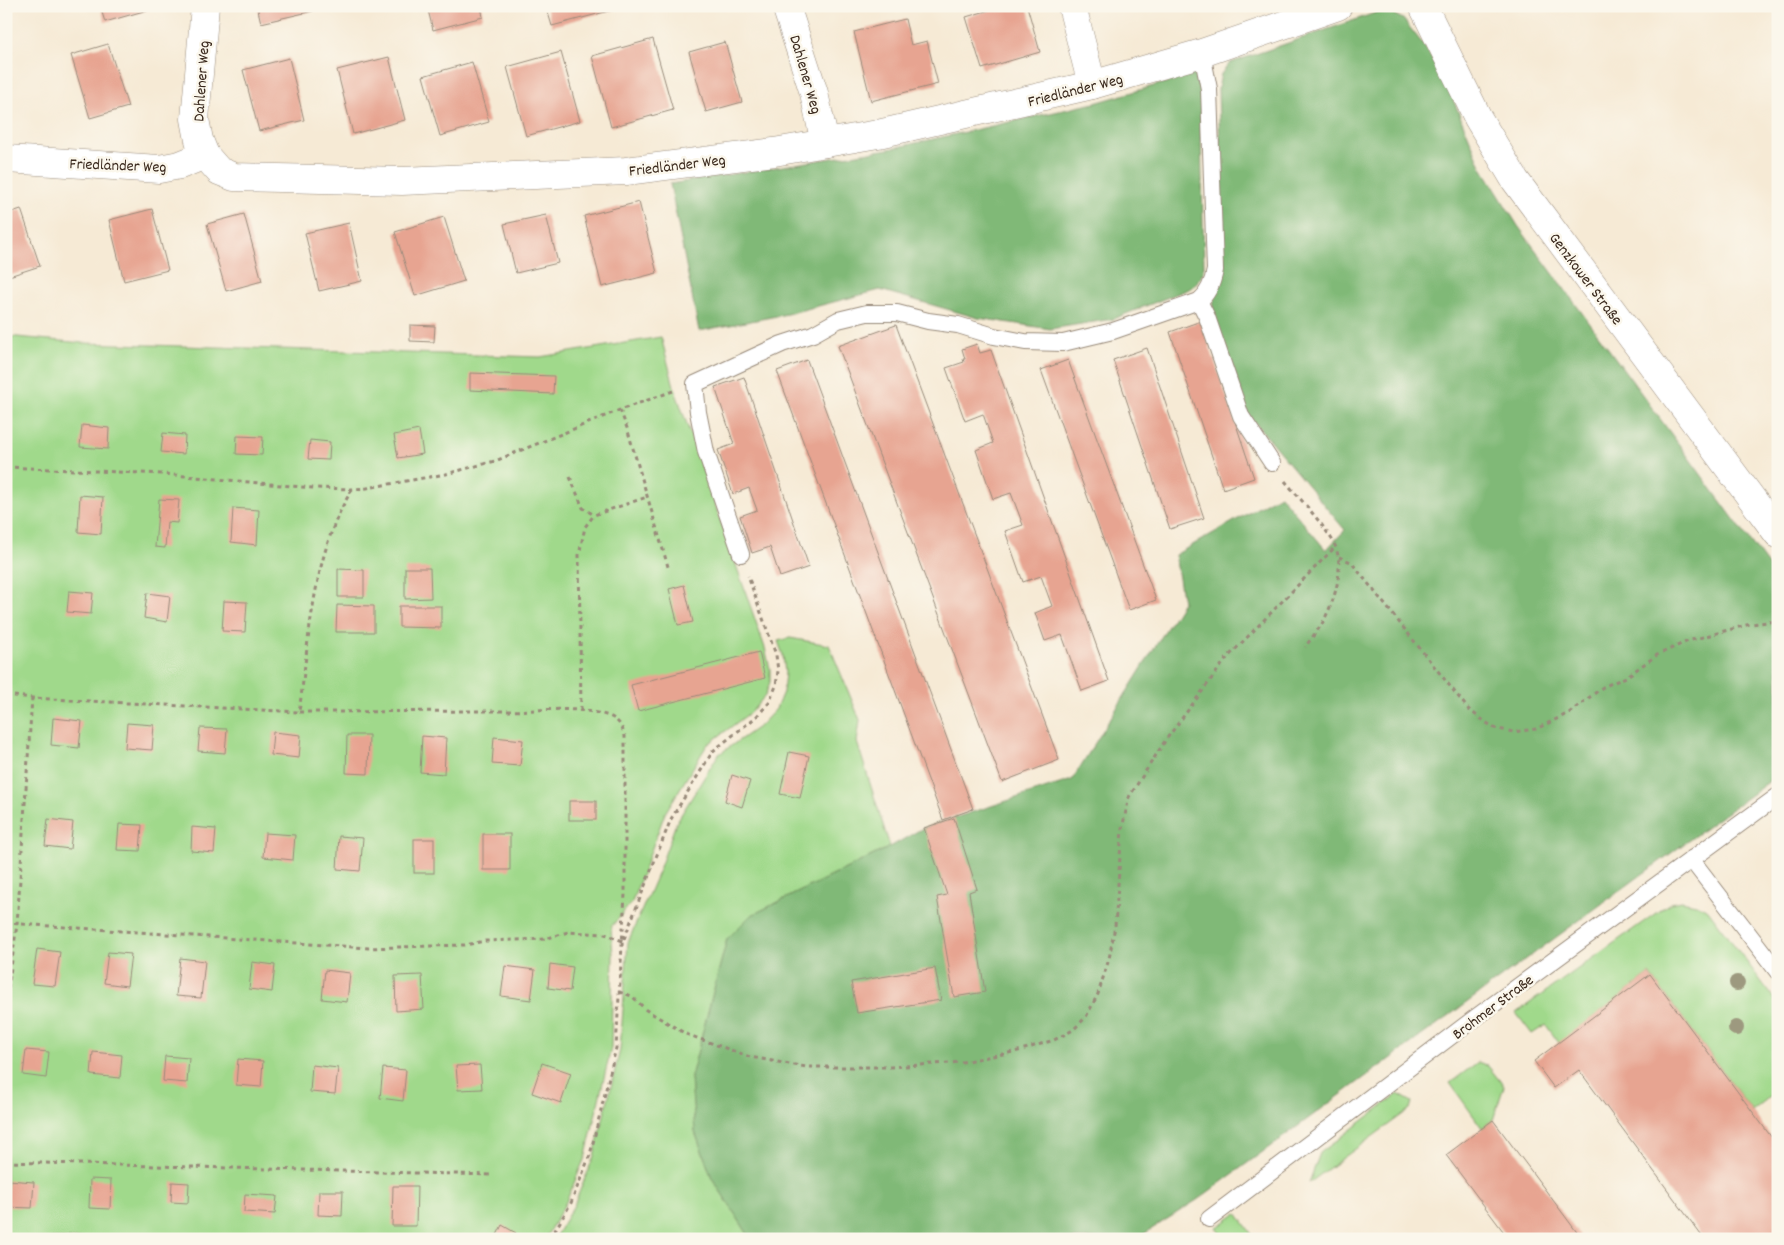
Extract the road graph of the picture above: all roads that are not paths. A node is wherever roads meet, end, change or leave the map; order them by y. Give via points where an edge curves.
1 (205, 6) edge
2 (786, 6) edge
3 (1072, 6) edge
4 (1338, 6) edge
5 (1423, 6) edge
6 (1202, 52) junction
7 (1092, 85) junction
8 (825, 143) junction
9 (205, 156) junction
10 (7, 159) edge
11 (1199, 301) junction
12 (1272, 463) road end
13 (1778, 534) edge
14 (740, 554) road end
15 (1778, 796) edge
16 (1692, 859) junction
17 (1778, 972) edge
18 (1209, 1219) dead end

1 - 9 street, Dahlener Weg via 195,119
2 - 8 street, Dahlener Weg via 814,93
3 - 7 street
4 - 6 street, Friedländer Weg
5 - 13 street, Genzkower Straße via 1478,118 1515,180
6 - 7 street, Friedländer Weg
6 - 11 lane via 1209,89 1215,270 1213,280
7 - 8 street, Friedländer Weg
8 - 9 street, Friedländer Weg via 626,171 402,181 234,177 220,171
9 - 10 street, Friedländer Weg via 159,169
11 - 12 lane via 1240,416
11 - 14 lane via 1113,331 1063,343 1025,342 897,313 867,313 838,320 813,334 782,344 695,384 706,452
15 - 16 lane, Brohmer Straße
16 - 17 lane
16 - 18 lane, Brohmer Straße

